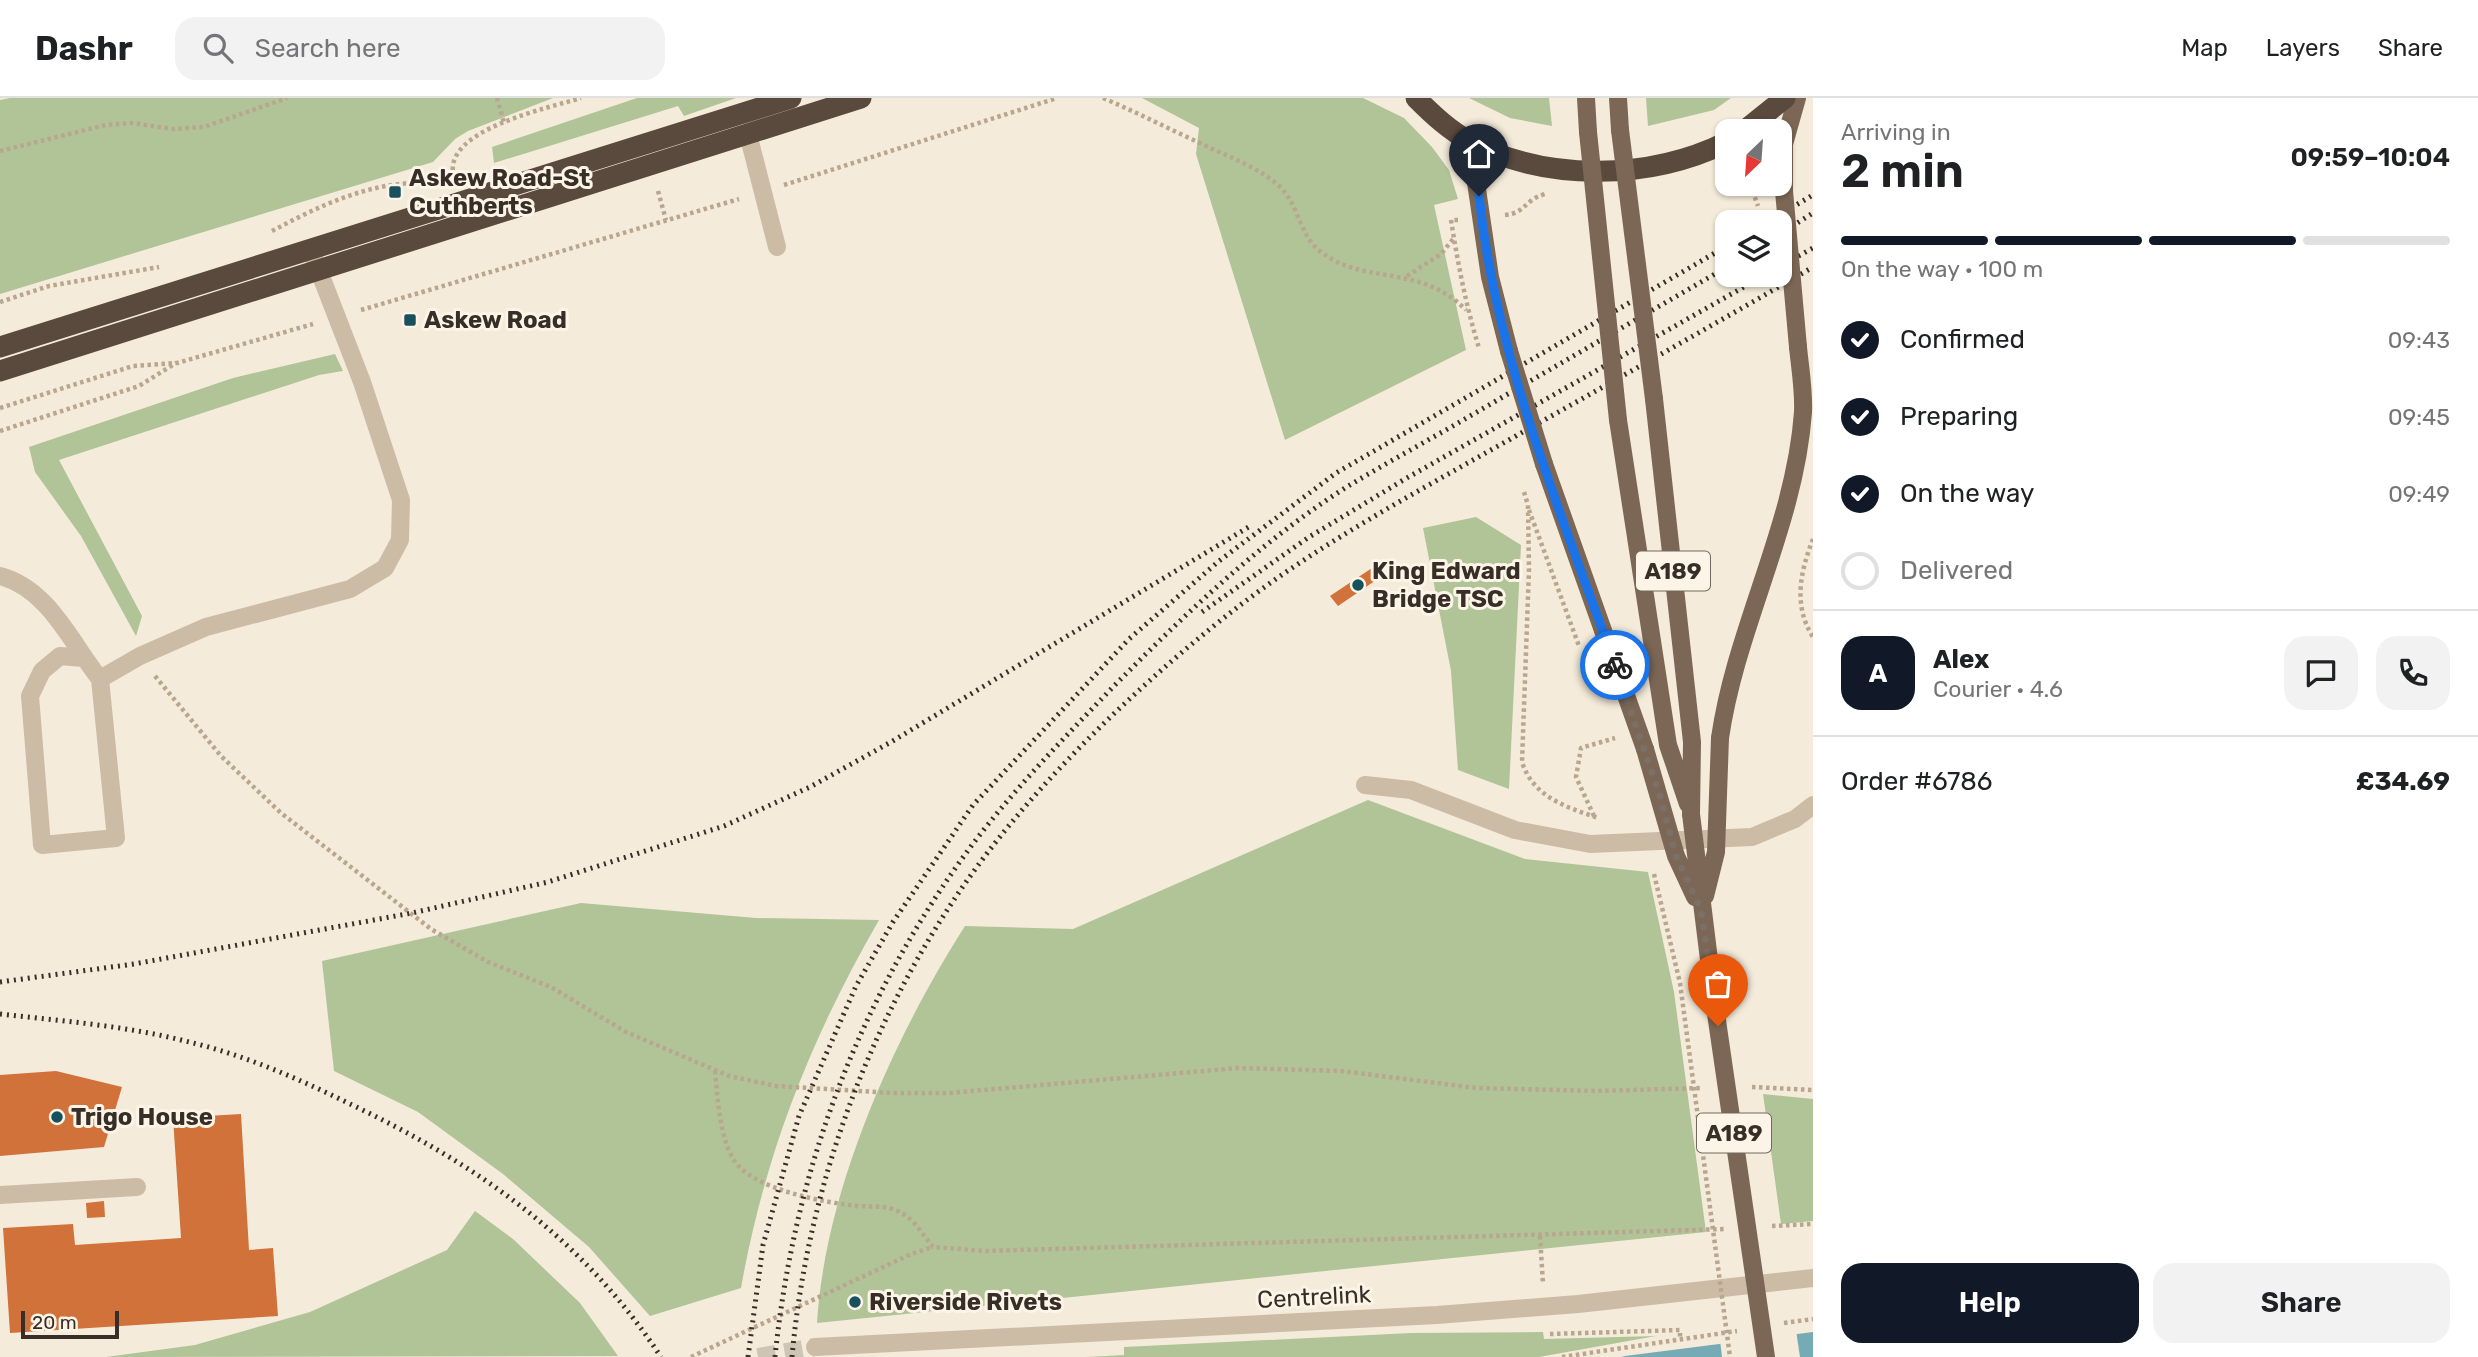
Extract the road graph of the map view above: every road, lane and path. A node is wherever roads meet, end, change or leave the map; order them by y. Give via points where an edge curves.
1 (287, 98) edge
2 (497, 98) edge
3 (579, 98) edge
4 (791, 98) edge
5 (861, 98) edge
6 (1057, 98) edge
7 (1103, 98) edge
8 (1416, 98) edge
9 (1586, 98) edge
10 (1618, 98) edge
11 (1785, 98) edge
12 (1797, 98) edge
13 (1759, 119) edge
14 (504, 123) junction
15 (748, 134) junction
16 (1470, 142) junction
17 (1715, 146) edge
18 (0, 151) edge
19 (430, 183) dead end
20 (456, 184) dead end
21 (763, 192) junction
22 (1549, 193) dead end
23 (1754, 196) edge
24 (1758, 206) dead end
25 (1482, 218) junction
26 (267, 233) dead end
27 (1454, 238) junction
28 (777, 247) dead end
29 (310, 249) junction
30 (168, 266) dead end
31 (318, 269) junction
32 (1406, 277) junction
33 (0, 302) edge
34 (1467, 310) junction
35 (337, 317) junction
36 (0, 347) edge
37 (1482, 354) dead end
38 (177, 363) junction
39 (0, 371) edge
40 (0, 408) edge
41 (0, 431) edge
42 (1522, 485) dead end
43 (1813, 539) edge
44 (0, 576) edge
45 (1813, 637) edge
46 (140, 656) junction
47 (83, 659) junction
48 (100, 679) junction
49 (1619, 737) dead end
50 (1365, 785) dead end
51 (1813, 805) edge
52 (1691, 814) junction
53 (1595, 817) junction
54 (1609, 821) dead end
55 (1653, 867) dead end
56 (1701, 910) junction
57 (715, 1070) junction
58 (1740, 1087) dead end
59 (1714, 1088) dead end
60 (1813, 1090) edge
61 (137, 1187) dead end
62 (0, 1195) edge
63 (1813, 1224) edge
64 (1760, 1227) dead end
65 (1733, 1228) dead end
66 (933, 1247) junction
67 (1813, 1278) edge
68 (1813, 1319) edge
69 (1773, 1325) dead end
70 (1747, 1329) dead end
71 (815, 1347) tunnel mouth
72 (691, 1357) edge
73 (1562, 1357) edge
74 (1730, 1357) edge
75 (1766, 1357) edge

1 - 18 path via 204,127 106,125
2 - 14 path
3 - 14 path
4 - 29 highway
5 - 15 highway
6 - 21 path
7 - 32 path via 1262,174 1287,194 1309,240 1320,252 1353,267
8 - 16 highway
9 - 52 main road, A189, bridge via 1618,420 1668,745
10 - 52 main road, A189, bridge via 1692,742
11 - 13 highway
12 - 56 main road, bridge via 1784,144 1784,191 1803,412 1783,514 1729,683 1720,738 1716,852
14 - 20 path via 460,148 452,170
15 - 21 street
15 - 31 highway
16 - 17 highway via 1541,166 1609,171 1656,166
16 - 25 main road
19 - 26 path via 404,182 323,203
21 - 28 street
21 - 35 path
22 - 25 path via 1534,197 1519,214
23 - 24 path
25 - 27 path via 1451,220
25 - 56 main road, bridge via 1490,277 1544,464 1645,749 1676,856
27 - 32 path via 1423,268
27 - 34 path
29 - 31 street
29 - 36 highway
30 - 33 path via 49,286
31 - 35 street
31 - 39 highway
32 - 34 path via 1447,293
34 - 37 path
35 - 38 path
35 - 46 street via 401,500 400,540 385,568 350,589 206,627
38 - 40 path via 133,366
38 - 41 path via 139,386
42 - 53 path via 1528,505 1528,569 1522,762 1539,791
43 - 45 path via 1802,571 1800,600 1802,617
44 - 47 street via 11,579 52,610
46 - 48 street
46 - 57 path via 192,724 281,813 432,929 488,962 551,988 626,1032
47 - 48 street
47 - 48 street via 60,656 42,671 30,696 42,845 116,838
49 - 53 path via 1581,748 1576,777
50 - 51 street via 1411,790 1515,830 1590,844 1752,837 1795,819
52 - 56 main road, A189, bridge
53 - 54 path
55 - 74 path, bridge via 1680,984
56 - 75 main road, A189, bridge
57 - 59 path via 776,1086 893,1093 976,1091 1238,1068 1342,1071 1476,1088
57 - 66 path via 726,1143 740,1169 797,1194 898,1211 911,1219
58 - 60 path
61 - 62 street
63 - 64 path
65 - 66 path via 986,1251
66 - 72 path
67 - 71 street, Centrelink via 1437,1315
68 - 69 path
70 - 73 path

